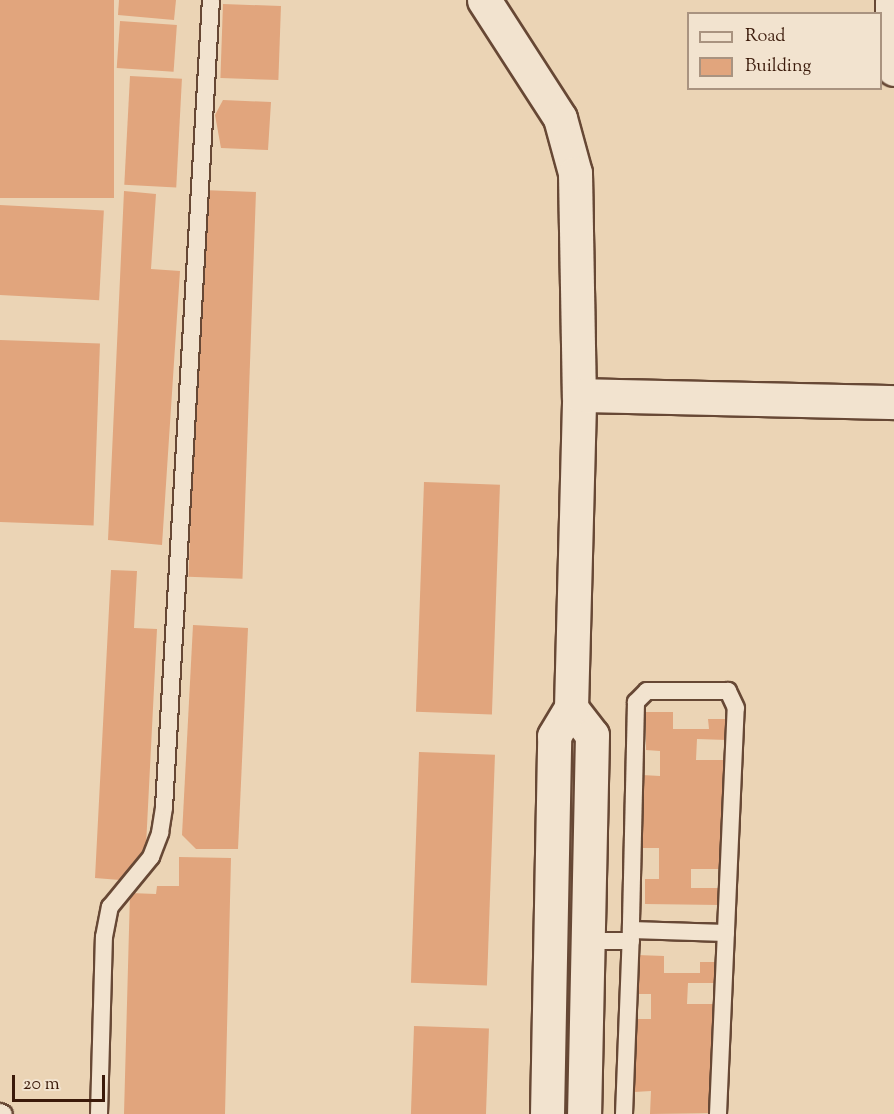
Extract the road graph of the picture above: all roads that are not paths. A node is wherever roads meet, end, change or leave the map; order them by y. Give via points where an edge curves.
1 (211, 0) edge
2 (484, 0) edge
3 (892, 0) edge
4 (894, 69) edge
5 (579, 395) junction
6 (894, 402) edge
7 (571, 708) junction
8 (726, 933) junction
9 (631, 936) junction
10 (589, 940) junction
11 (99, 1114) edge
12 (547, 1114) edge
13 (584, 1114) edge
14 (624, 1114) edge
15 (718, 1114) edge

1 - 11 lane via 164,807 151,857 110,908 104,937
2 - 5 street via 560,118 575,173
3 - 4 street
5 - 6 street
5 - 7 street
7 - 10 street via 592,735
7 - 12 street via 554,736
8 - 9 lane
8 - 9 lane via 736,708 728,691 647,691 636,702
8 - 15 lane
9 - 10 lane
9 - 14 lane
10 - 13 street

